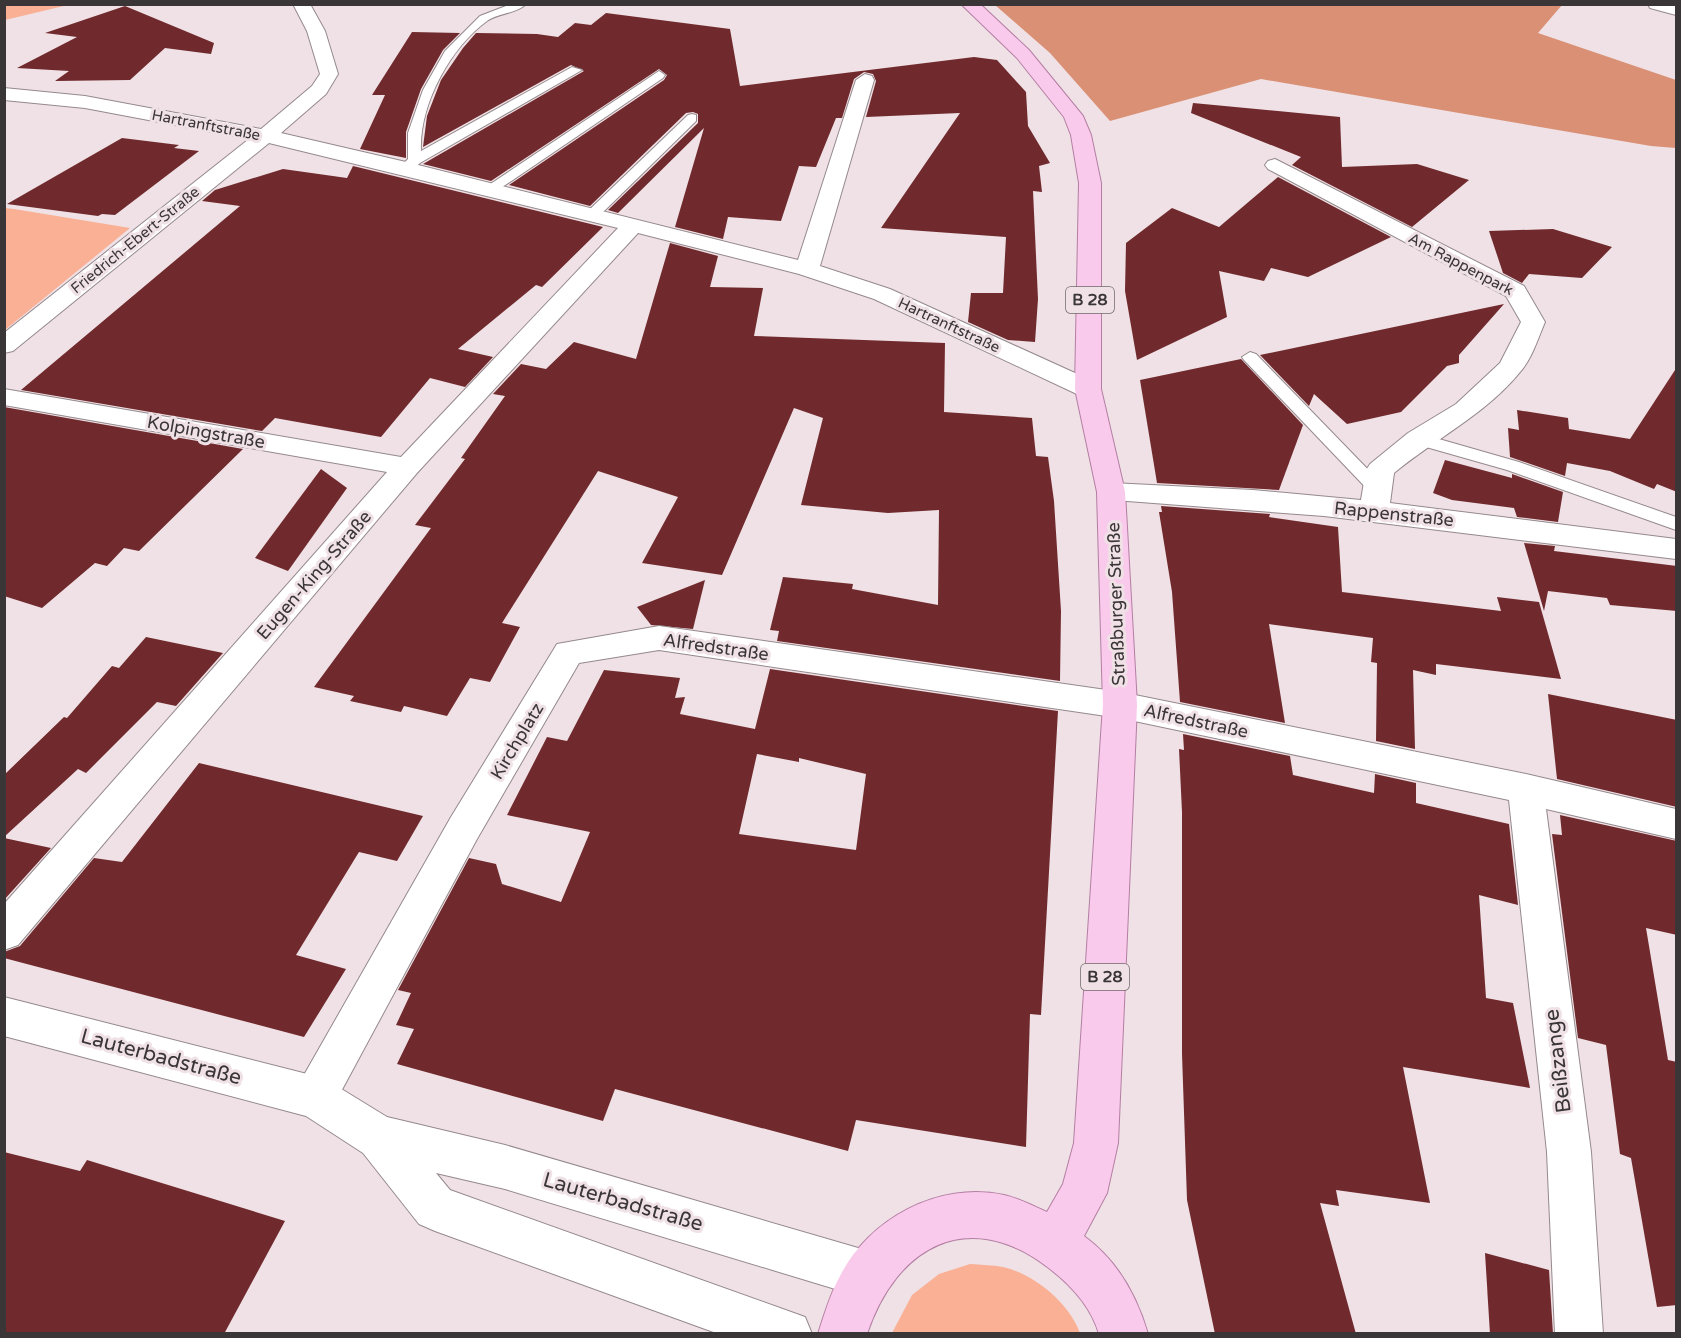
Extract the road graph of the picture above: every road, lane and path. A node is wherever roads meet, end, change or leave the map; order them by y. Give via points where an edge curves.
1 (301, 4) edge
2 (969, 4) edge
3 (1656, 4) edge
4 (520, 5) edge
5 (1677, 10) edge
6 (576, 70) dead end
7 (659, 75) dead end
8 (865, 80) dead end
9 (4, 94) edge
10 (692, 118) dead end
11 (265, 136) junction
12 (410, 164) junction
13 (1275, 165) dead end
14 (490, 189) junction
15 (592, 215) junction
16 (632, 226) junction
17 (807, 269) junction
18 (4, 346) edge
19 (1250, 357) dead end
20 (1088, 389) junction
21 (4, 397) edge
22 (1418, 439) junction
23 (407, 467) junction
24 (1111, 492) junction
25 (1376, 500) junction
26 (1677, 524) edge
27 (1677, 549) edge
28 (569, 653) joint
29 (1120, 705) junction
30 (1526, 789) junction
31 (1677, 824) edge
32 (4, 933) edge
33 (4, 1016) edge
34 (315, 1097) junction
35 (379, 1137) junction
36 (1056, 1240) junction
37 (865, 1274) junction
38 (788, 1334) edge
39 (842, 1334) edge
40 (1124, 1334) edge
41 (1579, 1334) edge

1 - 11 street, Friedrich-Ebert-Straße via 329,74 319,90
2 - 20 main road, Straßburger Straße / B 28 via 1023,54 1059,96 1081,135 1092,210
3 - 5 street
4 - 12 lane via 484,18 451,51 429,90 414,133
6 - 12 lane
7 - 14 lane
8 - 17 street
9 - 11 street, Hartranftstraße via 85,102
10 - 15 lane
11 - 12 street, Hartranftstraße
11 - 18 street, Friedrich-Ebert-Straße
12 - 14 street, Hartranftstraße
13 - 22 street, Am Rappenpark via 1516,291 1533,321 1511,368 1466,410
14 - 15 street, Hartranftstraße
15 - 16 street, Hartranftstraße
16 - 17 street, Hartranftstraße
16 - 23 street, Eugen-King-Straße
17 - 20 street, Hartranftstraße via 882,294
19 - 25 lane
20 - 24 main road, Straßburger Straße / B 28
21 - 23 street, Kolpingstraße
22 - 25 street, Am Rappenpark via 1380,470
22 - 26 lane via 1513,466
23 - 32 street, Eugen-King-Straße
24 - 25 street, Rappenstraße
24 - 29 main road, Straßburger Straße / B 28
25 - 27 street, Rappenstraße
28 - 29 street, Alfredstraße via 659,638
28 - 34 street, Kirchplatz via 464,828
29 - 30 street, Alfredstraße
29 - 36 main road, Straßburger Straße / B 28 via 1096,1143 1084,1193
30 - 31 street, Alfredstraße
30 - 41 street, Beißzange via 1569,1152
33 - 34 street, Lauterbadstraße
34 - 35 street, Lauterbadstraße
35 - 37 street, Lauterbadstraße via 505,1167
35 - 38 street, Lauterbadstraße via 435,1208
36 - 37 main road via 1023,1223 987,1214 953,1216 919,1227 890,1246
36 - 40 main road via 1095,1276 1122,1323
37 - 39 main road via 848,1309

